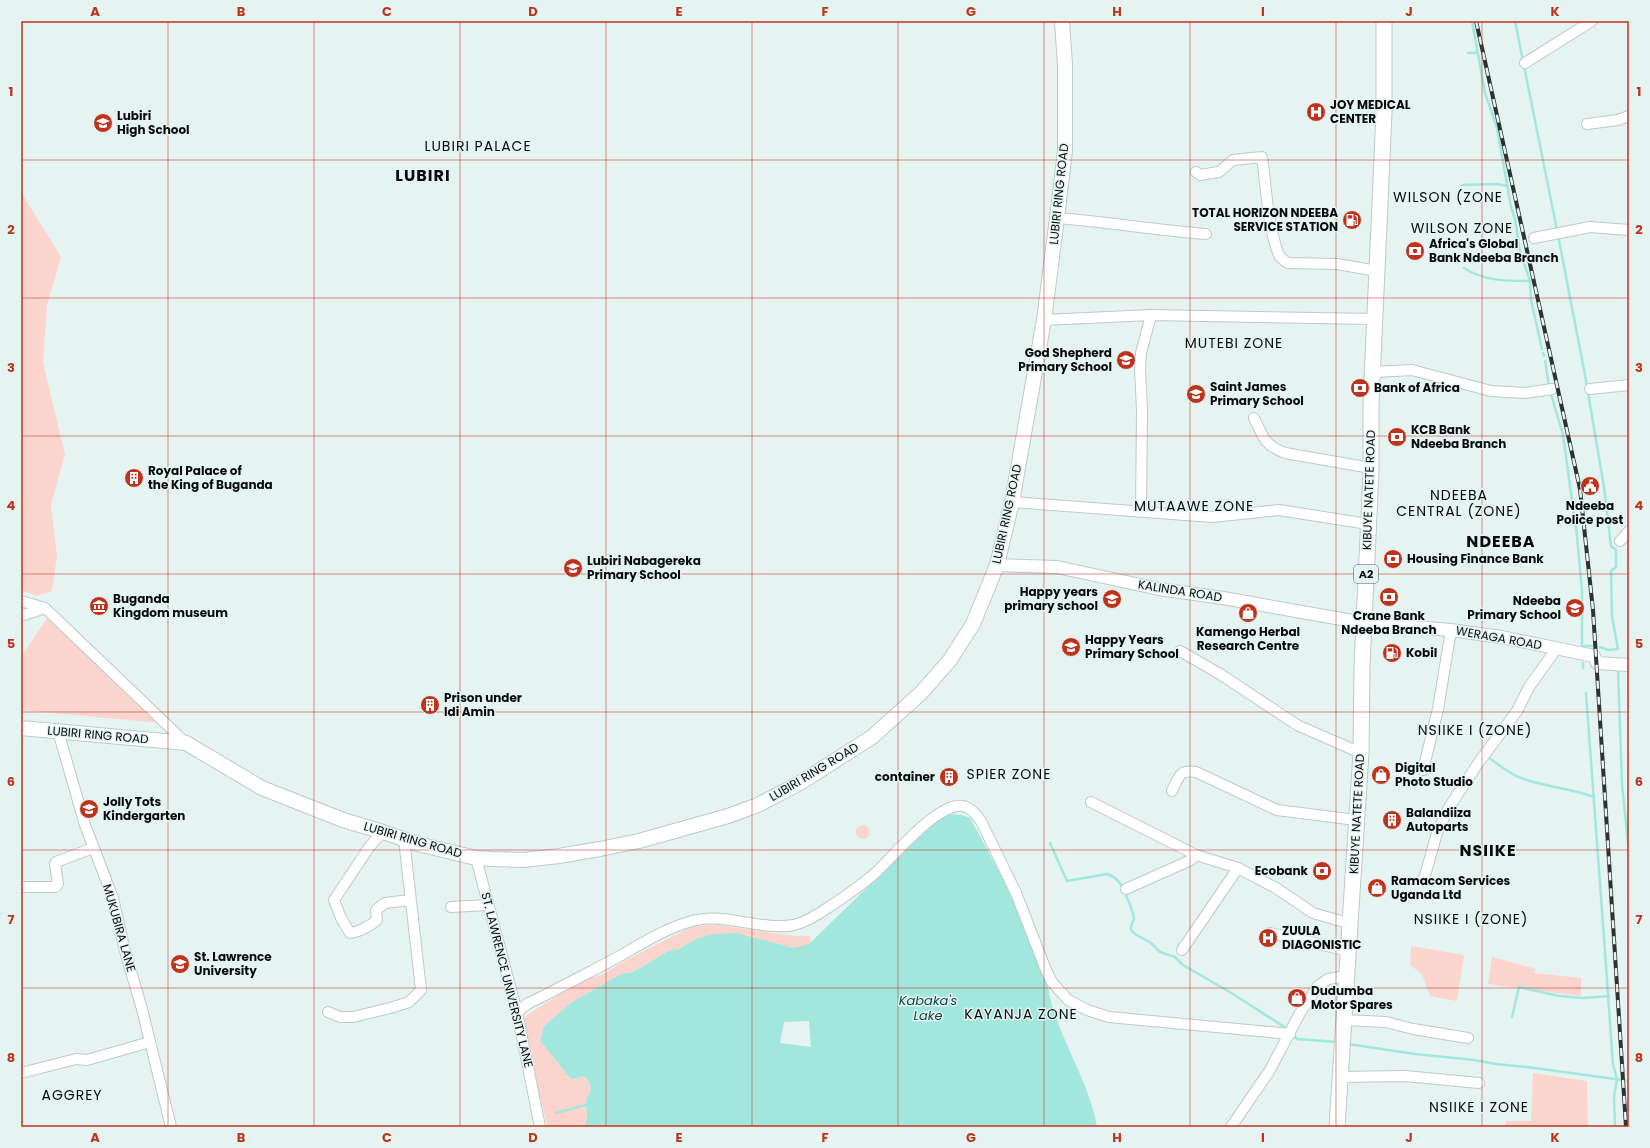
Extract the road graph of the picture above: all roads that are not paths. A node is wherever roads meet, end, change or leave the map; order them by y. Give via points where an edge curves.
1 (1062, 21) edge
2 (1384, 21) edge
3 (1592, 21) edge
4 (1525, 63) dead end
5 (1629, 116) edge
6 (1587, 124) dead end
7 (1196, 172) dead end
8 (1057, 218) junction
9 (1629, 230) edge
10 (1206, 234) dead end
11 (1534, 238) dead end
12 (1377, 271) junction
13 (1151, 315) junction
14 (1374, 319) junction
15 (1044, 320) junction
16 (1374, 372) junction
17 (1629, 385) edge
18 (1550, 389) dead end
19 (1590, 389) dead end
20 (1254, 418) dead end
21 (1371, 468) junction
22 (1012, 502) junction
23 (1141, 512) junction
24 (1368, 524) junction
25 (1629, 531) edge
26 (1620, 541) dead end
27 (997, 565) junction
28 (21, 601) edge
29 (45, 608) junction
30 (21, 616) edge
31 (1364, 623) junction
32 (1451, 630) junction
33 (1558, 648) junction
34 (1180, 650) dead end
35 (1629, 665) edge
36 (21, 728) edge
37 (58, 731) junction
38 (186, 743) junction
39 (1361, 753) junction
40 (1423, 770) dead end
41 (1172, 791) dead end
42 (1091, 802) dead end
43 (1356, 820) junction
44 (383, 832) junction
45 (404, 839) junction
46 (93, 848) junction
47 (1196, 855) junction
48 (476, 858) junction
49 (1238, 868) junction
50 (1424, 879) dead end
51 (21, 887) edge
52 (1126, 889) dead end
53 (410, 900) junction
54 (488, 905) junction
55 (451, 907) dead end
56 (1351, 924) junction
57 (1270, 933) dead end
58 (1182, 950) dead end
59 (1349, 951) junction
60 (1347, 976) junction
61 (328, 1012) dead end
62 (517, 1012) junction
63 (1344, 1020) junction
64 (1290, 1034) junction
65 (1468, 1038) dead end
66 (150, 1042) junction
67 (21, 1073) edge
68 (1340, 1077) junction
69 (1479, 1083) dead end
70 (171, 1127) edge
71 (540, 1127) edge
72 (1231, 1127) edge
73 (1337, 1127) edge

1 - 8 main road, LUBIRI RING ROAD via 1065,66 1064,151
2 - 12 main road, KIBUYE NATETE ROAD / A2 via 1384,108
3 - 4 street
5 - 6 street
7 - 12 street via 1200,175 1219,172 1233,160 1262,157 1273,228 1280,257 1284,261 1337,264
8 - 10 street
8 - 15 main road, LUBIRI RING ROAD
9 - 11 street via 1590,227
12 - 14 main road, KIBUYE NATETE ROAD / A2
13 - 14 street
13 - 15 street
13 - 23 street via 1141,353 1140,368
14 - 16 main road, KIBUYE NATETE ROAD / A2
15 - 22 main road, LUBIRI RING ROAD
16 - 18 street via 1412,370 1491,391 1525,393
16 - 21 main road, KIBUYE NATETE ROAD / A2 via 1371,403
17 - 19 street
20 - 21 street via 1272,448 1285,453
21 - 24 main road, KIBUYE NATETE ROAD / A2
22 - 23 street
22 - 27 main road, LUBIRI RING ROAD
23 - 24 street via 1212,517 1279,510
24 - 31 main road, KIBUYE NATETE ROAD / A2
25 - 26 street
27 - 31 street, KALINDA ROAD via 1057,567 1159,589
27 - 48 main road, LUBIRI RING ROAD via 973,624 950,660 920,693 872,737 800,783 758,805 689,828 639,841 523,860
28 - 29 street
29 - 30 street
29 - 38 street
31 - 32 street, WERAGA ROAD
31 - 39 main road, KIBUYE NATETE ROAD / A2
32 - 33 street, WERAGA ROAD
32 - 40 street via 1438,709
33 - 35 street, WERAGA ROAD via 1594,656 1597,662
33 - 50 street via 1448,809 1437,833
34 - 39 street via 1297,725
36 - 37 main road, LUBIRI RING ROAD
37 - 38 main road, LUBIRI RING ROAD
37 - 46 street, MUKUBIRA LANE
38 - 44 main road, LUBIRI RING ROAD via 262,788 343,820
39 - 43 main road, KIBUYE NATETE ROAD / A2
41 - 43 street via 1181,774 1188,771 1196,772 1277,810
42 - 47 street
43 - 56 main road, KIBUYE NATETE ROAD / A2
44 - 45 main road, LUBIRI RING ROAD
44 - 53 street via 370,846 338,893 334,900 336,907 350,934 374,923 377,920 376,910 381,905
45 - 48 main road, LUBIRI RING ROAD
45 - 53 street
46 - 51 street via 54,864 58,884 56,887
46 - 66 street, MUKUBIRA LANE via 113,898
47 - 49 street
47 - 52 street via 1191,860
48 - 54 street, ST. LAWRENCE UNIVERSITY LANE
49 - 56 street via 1276,888 1312,913
49 - 58 street
53 - 61 street via 421,990 409,1002 380,1011 353,1017 340,1017
54 - 55 street
54 - 62 street, ST. LAWRENCE UNIVERSITY LANE
56 - 59 main road, KIBUYE NATETE ROAD / A2
57 - 59 street
59 - 60 main road, KIBUYE NATETE ROAD / A2
60 - 63 main road, KIBUYE NATETE ROAD / A2
60 - 64 street via 1328,979 1318,986
62 - 64 street via 661,932 692,921 723,919 779,926 795,925 850,894 932,818 956,806 966,806 974,811 981,821 1016,892 1049,976 1063,995 1075,1004 1109,1017
62 - 71 street, ST. LAWRENCE UNIVERSITY LANE
63 - 65 street via 1386,1022
63 - 68 main road, KIBUYE NATETE ROAD / A2
64 - 72 street via 1270,1070
66 - 67 street via 87,1060 76,1059
66 - 70 street, MUKUBIRA LANE
68 - 69 street via 1405,1076
68 - 73 main road, KIBUYE NATETE ROAD / A2

